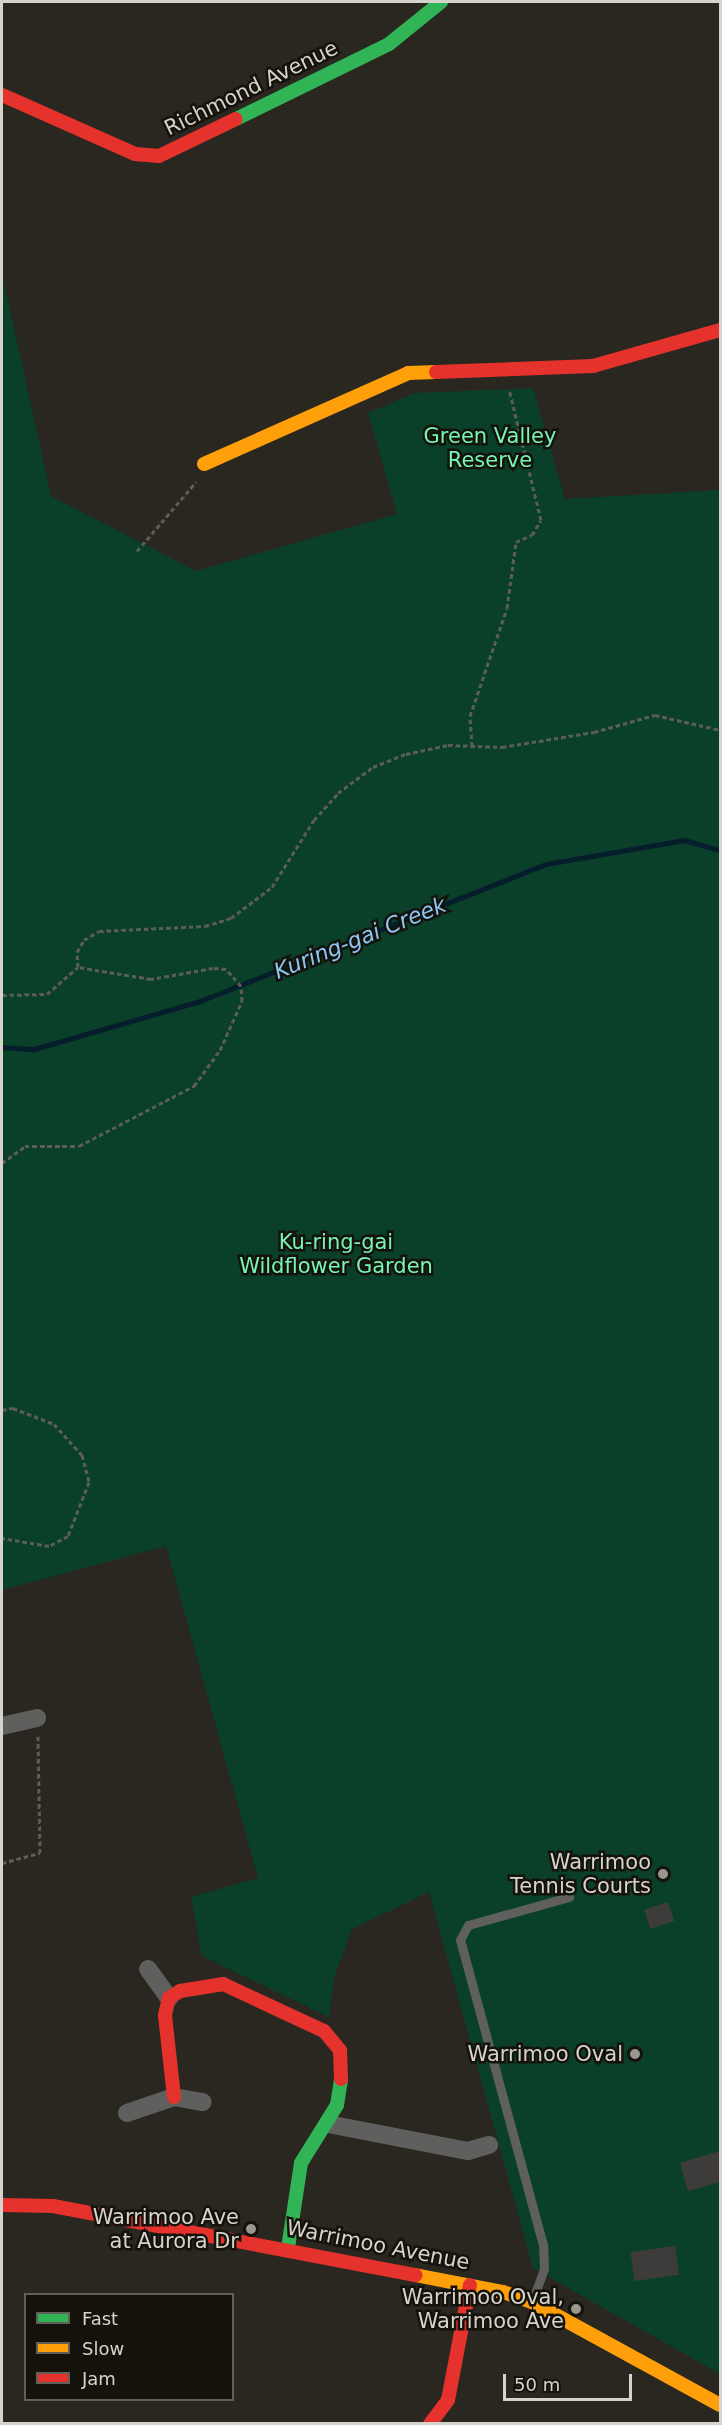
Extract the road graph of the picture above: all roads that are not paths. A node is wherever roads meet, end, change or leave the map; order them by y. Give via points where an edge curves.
1 (441, 2) edge
2 (2, 95) edge
3 (720, 330) edge
4 (204, 464) road end
5 (37, 1718) road end
6 (2, 1726) edge
7 (568, 1897) dead end
8 (148, 1969) dead end
9 (169, 1998) junction
10 (174, 2097) junction
11 (203, 2102) dead end
12 (127, 2113) dead end
13 (328, 2124) junction
14 (489, 2145) dead end
15 (2, 2205) edge
16 (288, 2248) junction
17 (470, 2286) junction
18 (532, 2302) junction
19 (720, 2405) edge
20 (430, 2424) edge

1 - 2 street, Richmond Avenue via 389,44 159,156 135,154
3 - 4 street via 593,366 408,374
5 - 6 street
7 - 18 lane via 468,1925 460,1940 543,2245 544,2269
8 - 9 street
9 - 10 street via 165,2015
9 - 13 street via 198,1987 223,1984 324,2031 340,2050 342,2074 338,2104
10 - 11 street
10 - 12 street
13 - 14 street via 468,2151
13 - 16 street via 301,2163
15 - 16 street, Warrimoo Avenue via 53,2206
16 - 17 street, Warrimoo Avenue
17 - 18 street, Warrimoo Avenue
17 - 20 street via 448,2400
18 - 19 street, Warrimoo Avenue

